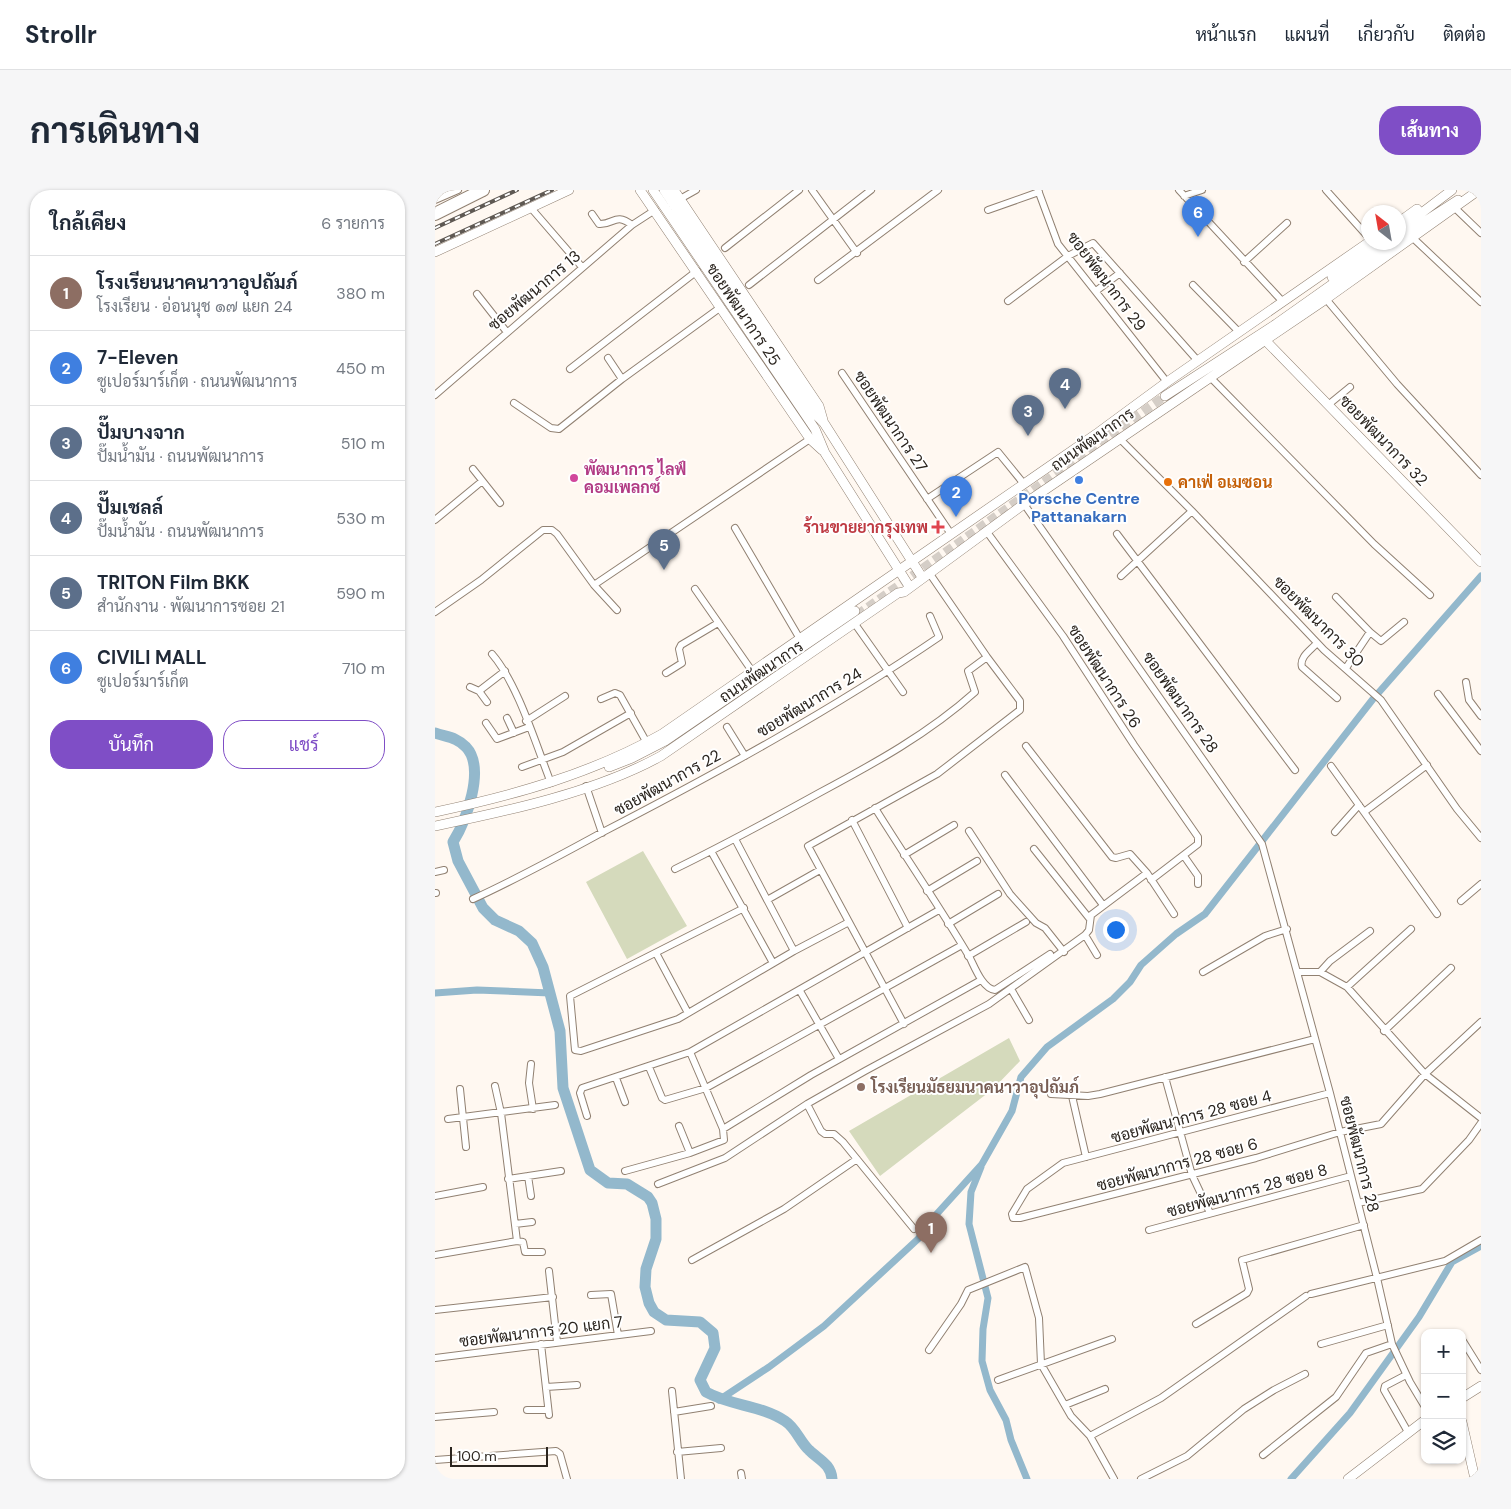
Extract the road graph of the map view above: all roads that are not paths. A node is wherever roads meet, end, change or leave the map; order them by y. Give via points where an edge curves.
1 (458, 190) edge
2 (478, 190) edge
3 (483, 190) edge
4 (569, 190) edge
5 (641, 190) edge
6 (653, 190) edge
7 (664, 190) edge
8 (674, 190) edge
9 (696, 190) edge
10 (799, 190) edge
11 (812, 190) edge
12 (871, 190) edge
13 (938, 190) edge
14 (1179, 190) edge
15 (1202, 190) edge
16 (1326, 190) edge
17 (1445, 190) edge
18 (1452, 190) edge
19 (1476, 190) edge
20 (1479, 190) edge
21 (1039, 191) edge
22 (1184, 196) junction
23 (681, 199) junction
24 (435, 200) edge
25 (435, 206) edge
26 (531, 208) junction
27 (1455, 208) junction
28 (655, 210) junction
29 (989, 210) dead end
30 (435, 214) edge
31 (592, 214) dead end
32 (1406, 217) edge
33 (833, 219) junction
34 (1287, 223) dead end
35 (632, 225) junction
36 (1406, 225) edge
37 (1361, 231) edge
38 (1481, 232) edge
39 (1406, 233) edge
40 (1413, 238) junction
41 (1361, 246) edge
42 (725, 248) dead end
43 (1369, 250) edge
44 (1381, 250) edge
45 (435, 252) edge
46 (857, 253) junction
47 (1068, 256) junction
48 (1243, 262) junction
49 (582, 267) junction
50 (697, 271) junction
51 (1119, 272) junction
52 (818, 280) dead end
53 (749, 285) dead end
54 (1193, 285) dead end
55 (1095, 291) junction
56 (477, 294) dead end
57 (1326, 298) junction
58 (1008, 301) dead end
59 (1283, 302) junction
60 (1481, 302) edge
61 (721, 307) junction
62 (506, 331) junction
63 (1239, 332) junction
64 (1265, 340) junction
65 (608, 358) dead end
66 (1198, 361) junction
67 (570, 369) dead end
68 (842, 373) dead end
69 (1210, 377) junction
70 (622, 379) junction
71 (435, 382) edge
72 (1350, 387) dead end
73 (441, 389) junction
74 (1165, 392) junction
75 (435, 395) edge
76 (515, 403) dead end
77 (1329, 405) junction
78 (824, 423) junction
79 (810, 438) junction
80 (1119, 438) junction
81 (825, 453) junction
82 (473, 470) dead end
83 (1481, 475) edge
84 (481, 482) junction
85 (1024, 484) junction
86 (927, 499) junction
87 (500, 503) dead end
88 (1024, 504) junction
89 (880, 511) junction
90 (1192, 511) junction
91 (435, 520) edge
92 (866, 520) junction
93 (735, 528) dead end
94 (987, 532) junction
95 (951, 534) junction
96 (1117, 534) dead end
97 (911, 561) junction
98 (1138, 562) junction
99 (1481, 562) edge
100 (899, 570) junction
101 (926, 575) junction
102 (1121, 576) dead end
103 (594, 585) junction
104 (909, 586) junction
105 (695, 588) dead end
106 (898, 593) junction
107 (1431, 595) dead end
108 (1336, 597) dead end
109 (617, 610) dead end
110 (435, 612) edge
111 (855, 615) junction
112 (929, 616) dead end
113 (1404, 622) dead end
114 (718, 623) junction
115 (1370, 632) junction
116 (800, 639) junction
117 (1317, 643) junction
118 (492, 654) dead end
119 (987, 657) junction
120 (1346, 668) junction
121 (505, 671) junction
122 (887, 671) junction
123 (666, 672) dead end
124 (752, 672) junction
125 (1467, 682) dead end
126 (470, 686) dead end
127 (479, 691) junction
128 (903, 692) dead end
129 (1438, 694) dead end
130 (565, 696) dead end
131 (1337, 698) dead end
132 (601, 699) dead end
133 (487, 702) dead end
134 (631, 713) junction
135 (1481, 716) edge
136 (507, 718) dead end
137 (486, 723) dead end
138 (527, 724) junction
139 (727, 727) dead end
140 (513, 733) junction
141 (647, 743) junction
142 (1026, 746) dead end
143 (1481, 751) edge
144 (745, 756) junction
145 (542, 761) junction
146 (1427, 765) junction
147 (1331, 766) dead end
148 (522, 767) dead end
149 (1295, 770) dead end
150 (1005, 775) dead end
151 (556, 782) junction
152 (589, 785) junction
153 (1359, 805) junction
154 (875, 808) junction
155 (435, 812) edge
156 (1364, 812) junction
157 (852, 820) junction
158 (954, 825) dead end
159 (435, 826) edge
160 (969, 831) dead end
161 (1335, 832) dead end
162 (602, 833) junction
163 (1481, 838) edge
164 (735, 840) junction
165 (1034, 849) dead end
166 (711, 851) junction
167 (904, 855) junction
168 (1183, 856) junction
169 (977, 861) dead end
170 (675, 869) dead end
171 (445, 870) dead end
172 (820, 870) junction
173 (435, 872) edge
174 (1147, 873) junction
175 (1151, 880) junction
176 (1199, 884) dead end
177 (1481, 884) edge
178 (927, 891) junction
179 (998, 894) dead end
180 (473, 898) dead end
181 (767, 900) junction
182 (1461, 901) dead end
183 (1103, 905) junction
184 (743, 908) junction
185 (939, 910) junction
186 (1174, 914) dead end
187 (1437, 914) dead end
188 (1089, 918) junction
189 (849, 922) junction
190 (1026, 922) dead end
191 (948, 924) junction
192 (909, 928) junction
193 (1287, 929) junction
194 (1411, 929) dead end
195 (1370, 931) dead end
196 (1085, 936) junction
197 (962, 945) junction
198 (793, 950) junction
199 (867, 952) junction
200 (1064, 952) junction
201 (656, 953) junction
202 (1050, 954) dead end
203 (1097, 955) dead end
204 (969, 956) junction
205 (773, 962) junction
206 (1451, 968) dead end
207 (1203, 972) dead end
208 (1297, 972) junction
209 (1320, 972) junction
210 (981, 980) junction
211 (885, 987) junction
212 (1347, 987) junction
213 (1011, 989) junction
214 (800, 991) junction
215 (688, 1013) junction
216 (1029, 1020) dead end
217 (1481, 1022) edge
218 (904, 1024) junction
219 (819, 1025) junction
220 (1384, 1031) junction
221 (1315, 1039) junction
222 (690, 1052) junction
223 (839, 1059) junction
224 (531, 1064) dead end
225 (649, 1067) junction
226 (1425, 1074) junction
227 (1165, 1077) junction
228 (616, 1078) junction
229 (495, 1086) dead end
230 (706, 1088) junction
231 (460, 1089) dead end
232 (1330, 1093) junction
233 (1051, 1094) dead end
234 (1072, 1096) junction
235 (625, 1102) dead end
236 (807, 1104) junction
237 (555, 1105) dead end
238 (533, 1110) junction
239 (501, 1113) junction
240 (587, 1116) dead end
241 (464, 1117) junction
242 (1481, 1118) edge
243 (448, 1119) dead end
244 (1481, 1123) edge
245 (679, 1126) dead end
246 (723, 1129) junction
247 (1340, 1132) junction
248 (1179, 1134) junction
249 (466, 1147) dead end
250 (690, 1153) junction
251 (1086, 1157) junction
252 (857, 1159) junction
253 (625, 1170) dead end
254 (561, 1171) dead end
255 (1192, 1175) junction
256 (527, 1176) junction
257 (1351, 1176) junction
258 (509, 1179) junction
259 (658, 1184) dead end
260 (483, 1188) dead end
261 (435, 1196) edge
262 (531, 1196) dead end
263 (1358, 1203) junction
264 (1210, 1213) junction
265 (1020, 1218) joint
266 (532, 1222) dead end
267 (515, 1224) junction
268 (1364, 1225) junction
269 (914, 1229) dead end
270 (1149, 1230) dead end
271 (1481, 1240) edge
272 (517, 1241) junction
273 (542, 1252) dead end
274 (435, 1255) edge
275 (692, 1260) dead end
276 (549, 1271) dead end
277 (1377, 1278) junction
278 (591, 1295) dead end
279 (553, 1297) junction
280 (435, 1310) edge
281 (1196, 1324) dead end
282 (1387, 1325) junction
283 (651, 1330) dead end
284 (618, 1335) junction
285 (1112, 1339) dead end
286 (557, 1342) junction
287 (541, 1344) junction
288 (1321, 1344) dead end
289 (1392, 1344) junction
290 (1466, 1346) edge
291 (929, 1350) dead end
292 (435, 1358) edge
293 (1041, 1364) junction
294 (1481, 1370) edge
295 (1305, 1374) dead end
296 (1406, 1375) junction
297 (998, 1380) dead end
298 (577, 1384) dead end
299 (1481, 1386) edge
300 (546, 1388) junction
301 (1105, 1389) dead end
302 (672, 1391) dead end
303 (1466, 1395) edge
304 (1421, 1399) edge
305 (1065, 1405) junction
306 (711, 1406) dead end
307 (527, 1410) dead end
308 (494, 1412) dead end
309 (674, 1412) junction
310 (435, 1417) edge
311 (1421, 1423) edge
312 (1409, 1432) junction
313 (1089, 1436) junction
314 (1466, 1440) edge
315 (721, 1448) dead end
316 (677, 1452) junction
317 (1263, 1455) dead end
318 (435, 1460) edge
319 (567, 1479) edge
320 (681, 1479) edge
321 (1114, 1479) edge
322 (1141, 1479) edge
323 (1348, 1479) edge
324 (1475, 1479) edge

1 - 24 street
2 - 25 highway
3 - 30 highway
4 - 26 main road
5 - 28 main road, ซอยพัฒนาการ 25
6 - 81 main road, ซอยพัฒนาการ 25 via 815,429
7 - 78 main road, ซอยพัฒนาการ 25 via 813,412
8 - 23 main road, ซอยพัฒนาการ 25
9 - 23 street
10 - 42 street
11 - 33 street
12 - 33 street
13 - 46 street
14 - 22 street
15 - 22 street
16 - 37 street
17 - 32 main road
18 - 36 main road
19 - 39 main road
20 - 27 main road, ถนนพัฒนาการ
21 - 29 street
21 - 47 street, ซอยพัฒนาการ 29 via 1058,244
22 - 48 street
23 - 78 main road, ซอยพัฒนาการ 25 via 819,406
26 - 45 main road
26 - 49 street
27 - 38 street
27 - 40 main road, ถนนพัฒนาการ
28 - 35 street, ซอยพัฒนาการ 13
28 - 50 main road, ซอยพัฒนาการ 25
31 - 35 street via 602,225 615,218 625,219
33 - 46 street
33 - 53 street
34 - 48 street
35 - 49 street, ซอยพัฒนาการ 13
40 - 57 main road, ถนนพัฒนาการ
40 - 60 street
41 - 59 main road, ถนนพัฒนาการ
43 - 74 main road, ถนนพัฒนาการ
44 - 74 main road, ถนนพัฒนาการ via 1276,324
46 - 52 street
47 - 51 street via 1093,242
47 - 55 street, ซอยพัฒนาการ 29
47 - 58 street
48 - 59 street
49 - 62 street, ซอยพัฒนาการ 13
50 - 61 main road, ซอยพัฒนาการ 25
50 - 67 street
51 - 55 street
51 - 66 street
54 - 63 street
55 - 74 street, ซอยพัฒนาการ 29
56 - 62 street
57 - 64 main road, ถนนพัฒนาการ
57 - 83 street via 1397,384
59 - 63 main road, ถนนพัฒนาการ
61 - 70 street
61 - 79 main road, ซอยพัฒนาการ 25
62 - 73 street, ซอยพัฒนาการ 13
63 - 66 main road, ถนนพัฒนาการ
64 - 69 main road, ถนนพัฒนาการ
64 - 77 main road, ซอยพัฒนาการ 32
65 - 70 street
66 - 74 main road, ถนนพัฒนาการ
68 - 86 street, ซอยพัฒนาการ 27
69 - 74 main road, ถนนพัฒนาการ
69 - 107 street via 1373,544
70 - 76 street via 555,430
71 - 73 street
72 - 77 street
73 - 75 street, ซอยพัฒนาการ 13
74 - 80 main road, ถนนพัฒนาการ
74 - 85 main road, ถนนพัฒนาการ
77 - 99 main road, ซอยพัฒนาการ 32
78 - 89 main road, ซอยพัฒนาการ 25
79 - 81 main road, ซอยพัฒนาการ 25
79 - 103 street
80 - 88 main road, ถนนพัฒนาการ
80 - 90 street, ซอยพัฒนาการ 30
81 - 92 main road, ซอยพัฒนาการ 25
82 - 84 street
84 - 87 street
84 - 91 street
85 - 86 street via 999,452
85 - 95 main road, ถนนพัฒนาการ
86 - 95 street, ซอยพัฒนาการ 27
88 - 94 main road, ถนนพัฒนาการ
88 - 193 street, ซอยพัฒนาการ 28 via 1256,834 1262,844
89 - 92 main road via 872,520
89 - 97 main road, ซอยพัฒนาการ 25
90 - 98 street
90 - 117 street, ซอยพัฒนาการ 30
92 - 100 main road, ซอยพัฒนาการ 25
93 - 116 street
94 - 101 main road, ถนนพัฒนาการ
94 - 168 street, ซอยพัฒนาการ 26 via 1063,636 1198,837 1198,844
95 - 97 main road, ถนนพัฒนาการ
96 - 98 street
97 - 100 main road, ถนนพัฒนาการ
97 - 101 main road, ซอยพัฒนาการ 25
98 - 102 street
98 - 149 street
100 - 104 main road, ซอยพัฒนาการ 25
100 - 111 main road, ถนนพัฒนาการ
101 - 104 main road
101 - 106 main road, ถนนพัฒนาการ
101 - 119 street
103 - 109 street
103 - 110 street via 557,534 547,529
104 - 106 main road
105 - 114 street
106 - 111 main road, ถนนพัฒนาการ
108 - 115 street
111 - 116 main road, ถนนพัฒนาการ
111 - 122 street, ซอยพัฒนาการ 24
111 - 151 main road, ถนนพัฒนาการ via 665,741 619,763
111 - 152 main road, ถนนพัฒนาการ via 669,746 636,765
112 - 122 street, ซอยพัฒนาการ 24 via 939,637
113 - 115 street via 1383,640
114 - 123 street via 681,646 682,663
114 - 124 street
115 - 120 street
116 - 124 main road, ถนนพัฒนาการ
117 - 120 street, ซอยพัฒนาการ 30
117 - 131 street via 1302,659 1302,667
118 - 121 street
119 - 154 street via 1020,701 1020,710 937,774
119 - 164 street via 968,671 976,691 953,712 904,747
120 - 146 street, ซอยพัฒนาการ 30 via 1381,700
121 - 127 street
121 - 138 street
122 - 128 street, ซอยพัฒนาการ 24
122 - 144 street, ซอยพัฒนาการ 24
124 - 141 main road, ถนนพัฒนาการ
125 - 135 street via 1469,700
126 - 127 street
127 - 133 street
129 - 143 street
130 - 138 street
132 - 134 street via 617,693
134 - 141 street
134 - 145 street via 566,751
136 - 140 street
137 - 140 street via 497,739
138 - 140 street
138 - 145 street
139 - 144 street
141 - 151 main road, ถนนพัฒนาการ
142 - 174 street via 1112,857 1130,854
144 - 162 street, ซอยพัฒนาการ 22
145 - 148 street
145 - 151 street
146 - 156 street
146 - 163 street, ซอยพัฒนาการ 30
147 - 153 street
150 - 183 street
151 - 155 main road, ถนนพัฒนาการ
152 - 159 main road, ถนนพัฒนาการ
152 - 162 street, ซอยพัฒนาการ 22
153 - 156 street
153 - 161 street
154 - 157 street
154 - 167 street
156 - 187 street
157 - 172 street via 808,844
157 - 192 street
158 - 167 street
160 - 200 street via 1010,894
162 - 180 street, ซอยพัฒนาการ 22 via 511,882
164 - 166 street
164 - 181 street
165 - 188 street
166 - 170 street
166 - 184 street
167 - 178 street
168 - 175 street
168 - 176 street via 1198,876
169 - 178 street
171 - 173 street
172 - 181 street
172 - 189 street
174 - 175 street
174 - 183 street
175 - 186 street
177 - 182 street
178 - 185 street
179 - 191 street
181 - 198 street
183 - 188 street
184 - 201 street
184 - 205 street
185 - 191 street
185 - 192 street
188 - 196 street via 1089,930
189 - 198 street
189 - 199 street
190 - 204 street
191 - 197 street
192 - 199 street
193 - 207 street via 1265,936
193 - 208 street, ซอยพัฒนาการ 28
194 - 212 street
195 - 209 street via 1329,961
196 - 200 street
196 - 203 street
197 - 204 street
197 - 211 street
198 - 205 street
199 - 211 street
199 - 214 street
200 - 213 street
201 - 215 street
201 - 215 street via 570,996 575,1050 581,1051
202 - 210 street via 995,990
204 - 210 street
205 - 215 street
206 - 220 street
208 - 209 street
208 - 221 street, ซอยพัฒนาการ 28
209 - 212 street
210 - 218 street
211 - 218 street
211 - 219 street
212 - 220 street
213 - 216 street
213 - 236 street
214 - 219 street
214 - 222 street
217 - 226 street, ซอยพัฒนาการ 28 ซอย 6
218 - 223 street
219 - 223 street
219 - 230 street
220 - 226 street
221 - 227 street
221 - 232 street, ซอยพัฒนาการ 28
222 - 225 street
222 - 230 street
223 - 246 street
224 - 238 street via 529,1082
225 - 228 street
225 - 230 street via 665,1100
226 - 242 street
226 - 247 street, ซอยพัฒนาการ 28 ซอย 6 via 1381,1124
227 - 234 street via 1100,1094
227 - 248 street
228 - 235 street
228 - 240 street via 580,1090
229 - 239 street
230 - 246 street
231 - 241 street
232 - 247 street, ซอยพัฒนาการ 28
232 - 248 street, ซอยพัฒนาการ 28 ซอย 4
233 - 234 street
234 - 251 street
236 - 252 street via 821,1131 838,1136
236 - 259 street via 725,1158
237 - 238 street
238 - 239 street
239 - 241 street
239 - 258 street
241 - 243 street
241 - 249 street
244 - 263 street via 1422,1189
245 - 250 street
246 - 250 street via 725,1138 722,1143
247 - 255 street, ซอยพัฒนาการ 28 ซอย 6
247 - 257 street, ซอยพัฒนาการ 28
248 - 251 street, ซอยพัฒนาการ 28 ซอย 4
248 - 255 street
250 - 253 street
251 - 265 street, ซอยพัฒนาการ 28 ซอย 4 via 1060,1165 1025,1191 1012,1214 1013,1218
252 - 269 street
252 - 275 street via 784,1208
254 - 256 street
255 - 264 street
255 - 265 street, ซอยพัฒนาการ 28 ซอย 6
256 - 258 street
256 - 262 street
257 - 263 street, ซอยพัฒนาการ 28
257 - 264 street, ซอยพัฒนาการ 28 ซอย 8
258 - 267 street
260 - 261 street
263 - 268 street, ซอยพัฒนาการ 28
264 - 270 street, ซอยพัฒนาการ 28 ซอย 8
266 - 267 street
267 - 272 street
268 - 277 street, ซอยพัฒนาการ 28
268 - 281 street via 1242,1260 1249,1289
271 - 277 street via 1445,1261
272 - 273 street via 523,1242 525,1252
272 - 274 street
276 - 279 street
277 - 282 street, ซอยพัฒนาการ 28
277 - 313 street via 1309,1295 1161,1398
278 - 284 street via 611,1294
279 - 280 street
279 - 286 street
282 - 288 street
282 - 289 street, ซอยพัฒนาการ 28
283 - 284 street, ซอยพัฒนาการ 20 แยก 7
284 - 286 street, ซอยพัฒนาการ 20 แยก 7
285 - 293 street
286 - 287 street, ซอยพัฒนาการ 20 แยก 7
287 - 292 street, ซอยพัฒนาการ 20 แยก 7
287 - 300 street
289 - 296 street, ซอยพัฒนาการ 28
289 - 317 street via 1365,1353 1336,1397
290 - 294 street
291 - 293 street via 967,1290 1025,1267 1039,1318
293 - 297 street
293 - 305 street
295 - 322 street via 1244,1409 1187,1456
296 - 304 street
296 - 312 street via 1385,1386 1384,1390
298 - 300 street
299 - 303 main road
300 - 307 street via 549,1412
301 - 305 street
302 - 309 street
305 - 313 street
306 - 309 street
308 - 310 street
309 - 316 street
311 - 312 main road
312 - 323 main road
313 - 321 street
314 - 324 main road
315 - 316 street
316 - 320 street
318 - 319 street via 555,1451 560,1454

